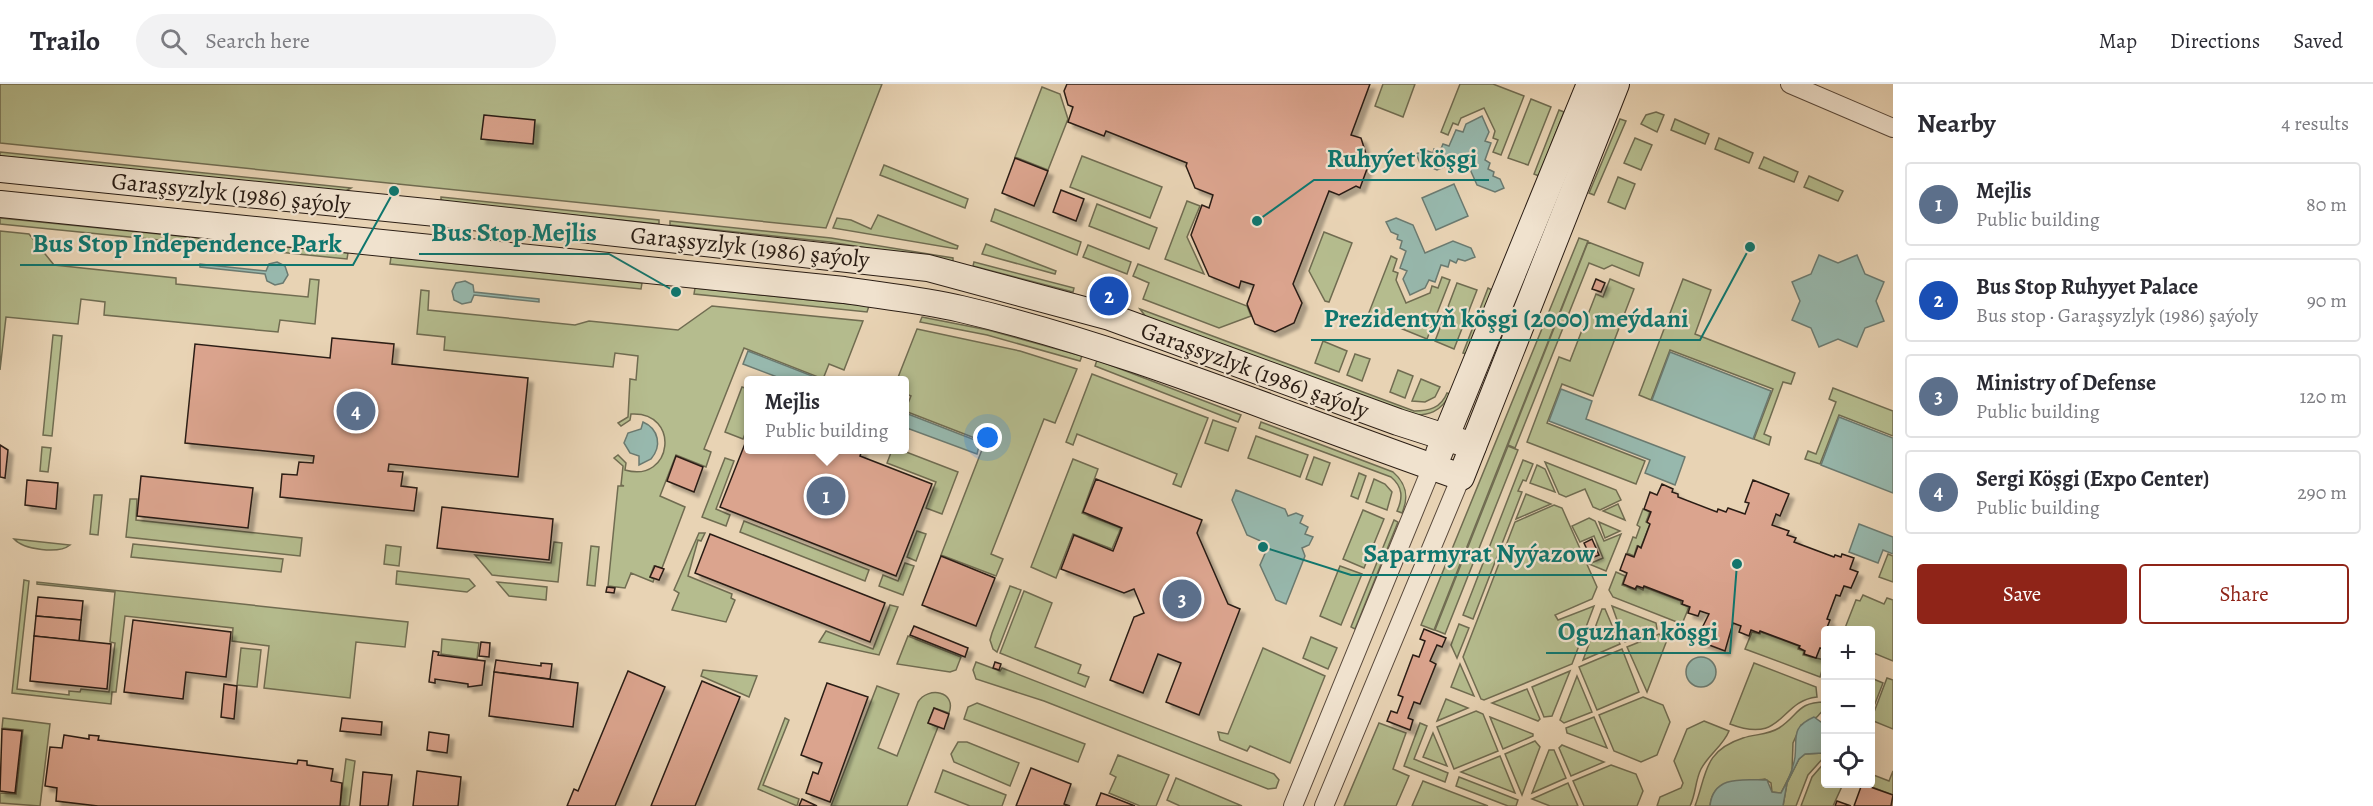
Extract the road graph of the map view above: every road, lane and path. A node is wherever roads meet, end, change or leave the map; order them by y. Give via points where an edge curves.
1 (1590, 84) edge
2 (1616, 84) edge
3 (1790, 84) edge
4 (1893, 128) edge
5 (0, 169) edge
6 (0, 204) edge
7 (956, 274) junction
8 (948, 306) junction
9 (1110, 317) junction
10 (1095, 346) junction
11 (1257, 371) junction
12 (1246, 400) junction
13 (1446, 437) junction
14 (1473, 446) junction
15 (1432, 467) junction
16 (1461, 477) junction
17 (1293, 806) edge
18 (1324, 806) edge

1 - 13 main road
2 - 14 main road
3 - 4 street
5 - 7 main road, Garaşsyzlyk (1986) şaýoly via 855,258
6 - 8 main road, Garaşsyzlyk (1986) şaýoly via 844,290
7 - 8 main road
7 - 9 main road, Garaşsyzlyk (1986) şaýoly
8 - 10 main road, Garaşsyzlyk (1986) şaýoly
9 - 10 main road
9 - 11 main road, Garaşsyzlyk (1986) şaýoly
10 - 12 main road, Garaşsyzlyk (1986) şaýoly
11 - 12 main road
11 - 13 main road, Garaşsyzlyk (1986) şaýoly
12 - 15 main road, Garaşsyzlyk (1986) şaýoly
13 - 14 main road, Garaşsyzlyk (1986) şaýoly
13 - 15 main road
14 - 16 main road
15 - 16 main road, Garaşsyzlyk (1986) şaýoly
15 - 17 street
16 - 18 street

